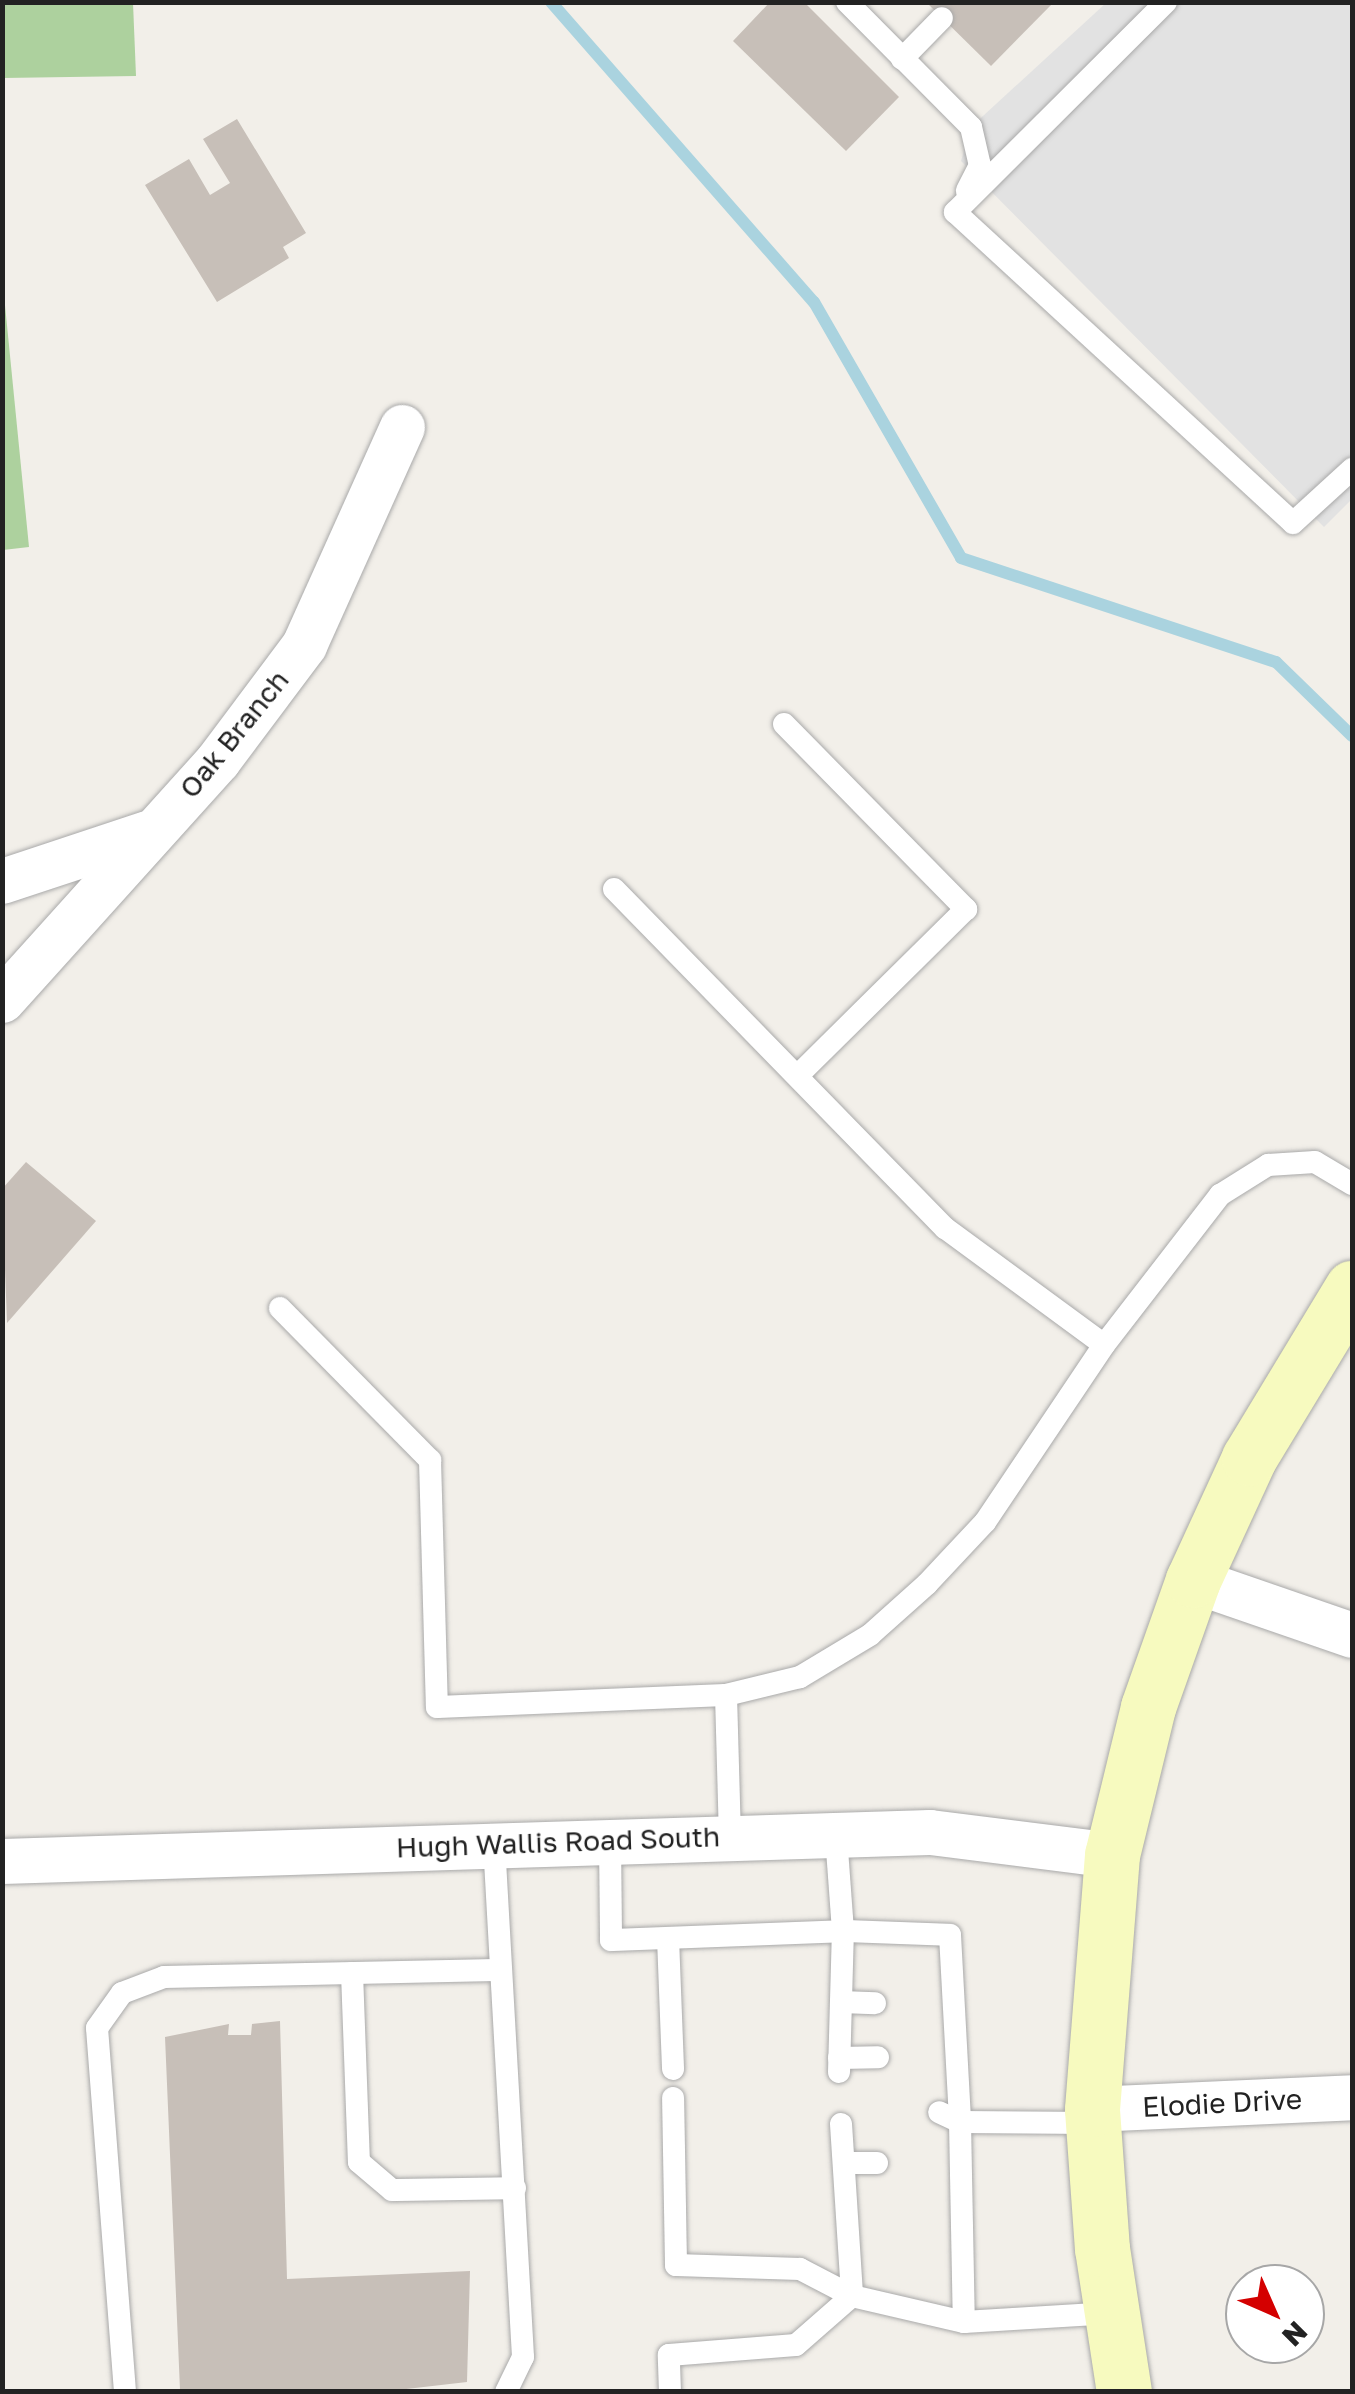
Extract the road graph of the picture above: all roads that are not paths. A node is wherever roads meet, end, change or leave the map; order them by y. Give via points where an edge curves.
1 (847, 2) edge
2 (1166, 2) edge
3 (942, 18) dead end
4 (902, 59) junction
5 (956, 212) junction
6 (402, 427) dead end
7 (1352, 469) edge
8 (784, 724) dead end
9 (154, 830) junction
10 (2, 880) edge
11 (614, 889) dead end
12 (4, 996) edge
13 (798, 1076) junction
14 (1352, 1184) edge
15 (1352, 1288) edge
16 (280, 1308) dead end
17 (1104, 1345) junction
18 (1194, 1580) junction
19 (1352, 1635) edge
20 (726, 1696) junction
21 (836, 1835) junction
22 (730, 1836) junction
23 (610, 1840) junction
24 (494, 1843) junction
25 (1112, 1854) junction
26 (2, 1861) edge
27 (843, 1931) junction
28 (668, 1938) junction
29 (496, 1970) junction
30 (352, 1973) junction
31 (841, 2002) junction
32 (875, 2003) dead end
33 (878, 2057) dead end
34 (673, 2069) dead end
35 (1352, 2096) edge
36 (673, 2098) dead end
37 (1093, 2116) junction
38 (949, 2117) junction
39 (841, 2124) dead end
40 (844, 2162) junction
41 (877, 2163) dead end
42 (961, 2163) junction
43 (936, 2165) dead end
44 (515, 2188) junction
45 (852, 2296) junction
46 (1112, 2313) junction
47 (964, 2322) junction
48 (125, 2392) edge
49 (506, 2392) edge
50 (670, 2392) edge
51 (1124, 2392) edge

1 - 4 lane
2 - 5 lane
3 - 4 lane
4 - 5 lane via 970,127 980,166
5 - 7 lane via 1294,523
6 - 9 street, Oak Branch via 304,645
8 - 13 lane via 966,909
9 - 10 street
9 - 12 street, Oak Branch
11 - 13 lane
13 - 17 lane via 945,1228
14 - 17 lane via 1315,1162 1268,1165 1220,1195
15 - 18 main road via 1249,1458
16 - 20 lane via 430,1460 437,1708
17 - 20 lane via 1025,1468 927,1584 870,1635 800,1678
18 - 19 street
18 - 25 main road via 1148,1707
20 - 22 lane
21 - 22 street, Hugh Wallis Road South
21 - 25 street, Hugh Wallis Road South via 930,1832
21 - 27 lane
22 - 23 street, Hugh Wallis Road South
23 - 24 street, Hugh Wallis Road South
23 - 28 lane via 612,1940
24 - 26 street, Hugh Wallis Road South
24 - 29 lane
25 - 37 main road
27 - 28 lane
27 - 31 lane
27 - 38 lane via 950,1935 944,2004
28 - 34 lane
29 - 30 lane
29 - 44 lane
30 - 44 lane via 359,2162 392,2190
30 - 48 lane via 164,1978 122,1993 97,2028
31 - 32 lane
31 - 33 lane via 839,2065
35 - 37 street, Elodie Drive
36 - 45 lane via 676,2265 800,2268
37 - 38 lane
37 - 46 main road
38 - 42 lane
39 - 40 lane
40 - 41 lane
40 - 45 lane
42 - 43 lane
42 - 47 lane
44 - 49 lane via 523,2357
45 - 47 lane
45 - 50 lane via 796,2345 669,2356
46 - 47 lane
46 - 51 main road

